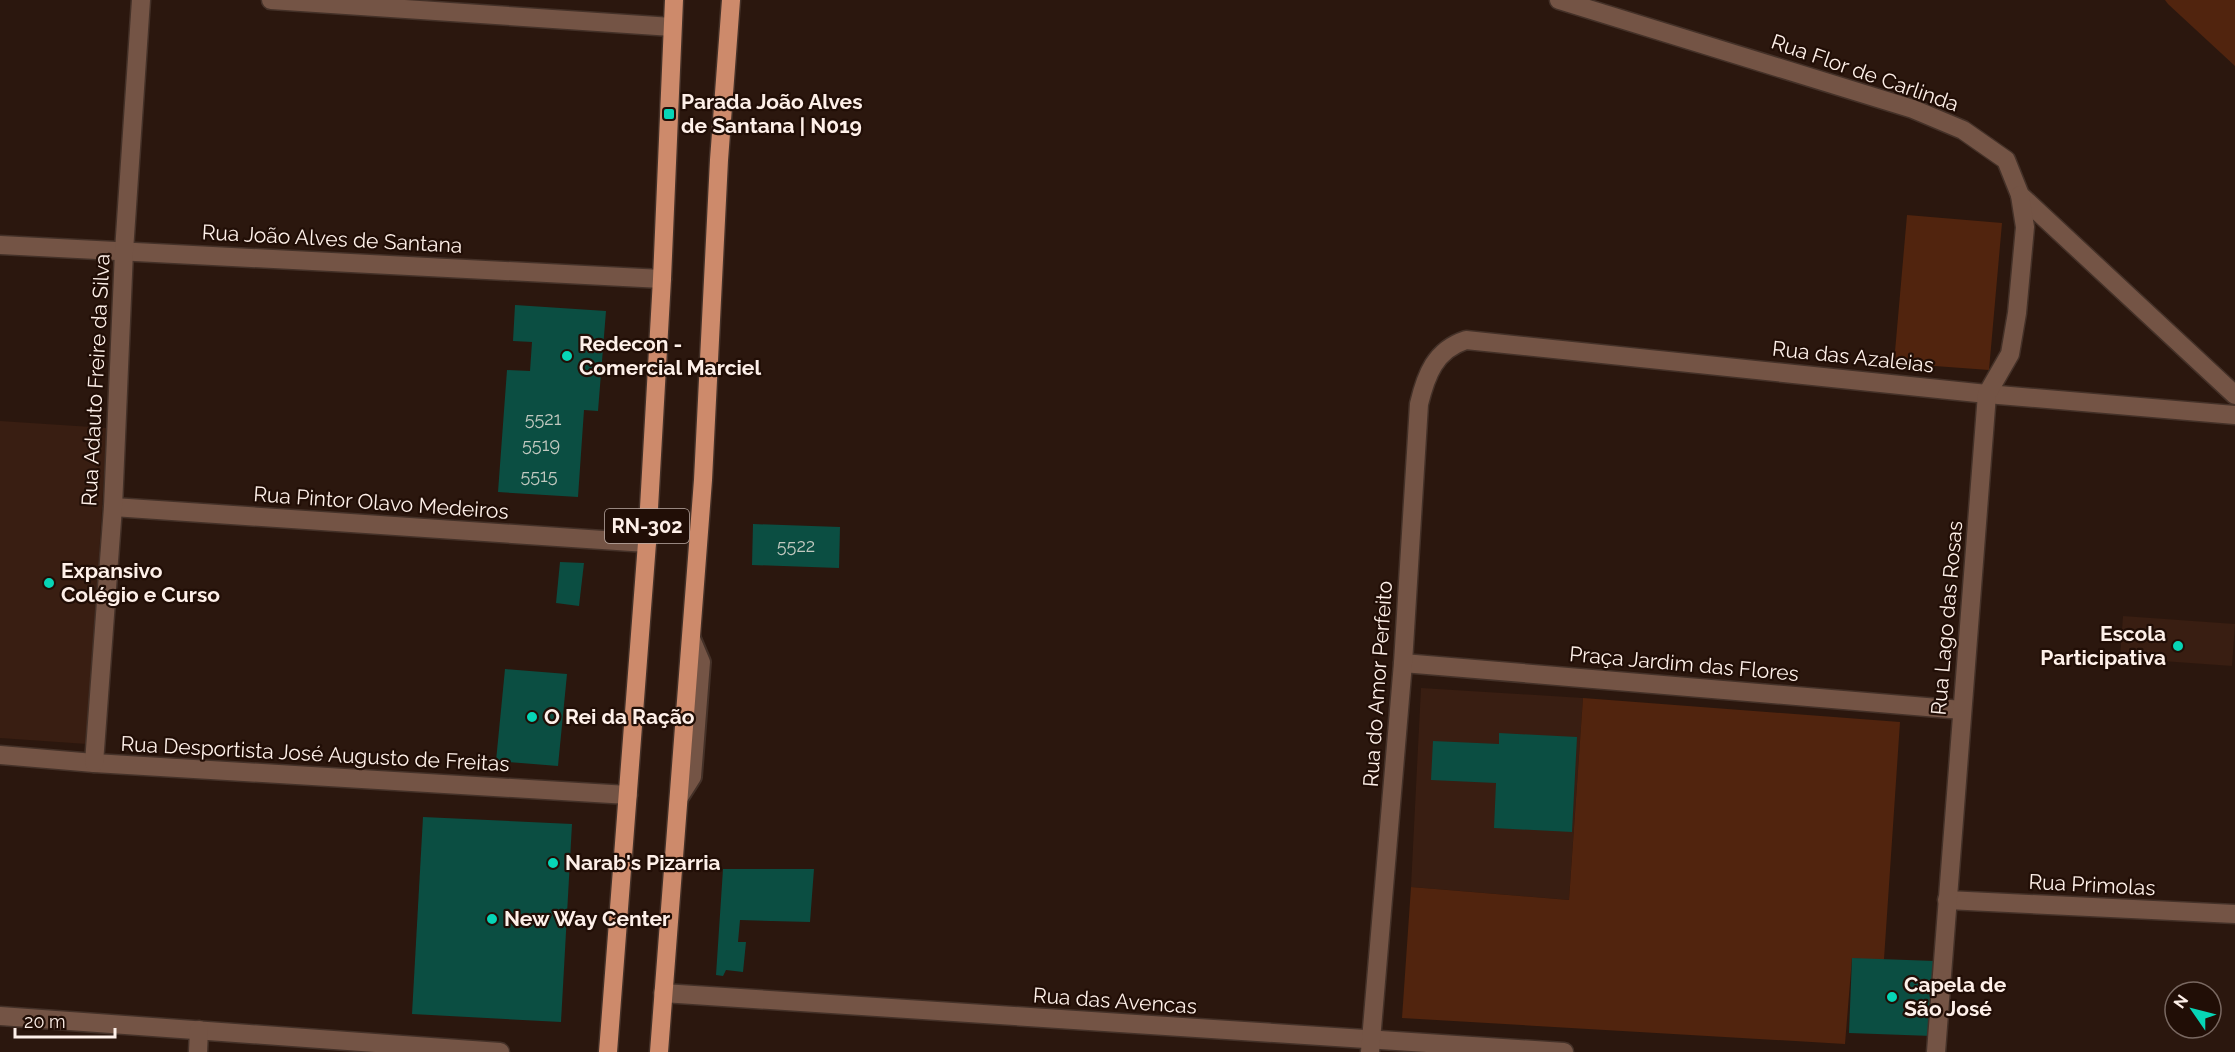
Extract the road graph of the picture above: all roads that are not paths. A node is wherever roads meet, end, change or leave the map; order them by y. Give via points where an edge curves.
1 (141, 0) edge
2 (271, 0) edge
3 (674, 0) edge
4 (731, 0) edge
5 (1559, 0) edge
6 (672, 27) junction
7 (2020, 195) junction
8 (0, 245) edge
9 (124, 251) junction
10 (662, 279) junction
11 (1466, 340) joint
12 (1988, 394) junction
13 (2235, 395) edge
14 (2235, 415) edge
15 (113, 507) junction
16 (646, 543) junction
17 (1403, 663) junction
18 (1962, 710) junction
19 (0, 755) edge
20 (94, 763) junction
21 (628, 795) junction
22 (1947, 900) junction
23 (2235, 914) edge
24 (663, 993) junction
25 (0, 1016) edge
26 (199, 1030) junction
27 (1371, 1046) edge
28 (198, 1052) edge
29 (500, 1052) edge
30 (608, 1052) edge
31 (659, 1052) edge
32 (1564, 1052) edge
33 (1936, 1052) edge

1 - 9 street, Rua Adauto Freire da Silva
2 - 6 street
3 - 6 main road, RN-302
4 - 24 main road, RN-302 via 703,480
5 - 7 street, Rua Flor de Carlinda via 1913,108 1963,130 2006,160
6 - 10 main road, RN-302
7 - 12 street, Rua Lago das Rosas via 2025,227 2017,313 2010,354
7 - 13 street, Rua Flor de Carlinda
8 - 9 street, Rua João Alves de Santana
9 - 10 street, Rua João Alves de Santana
9 - 15 street, Rua Adauto Freire da Silva
10 - 16 main road, RN-302
11 - 12 street, Rua das Azaleias
11 - 17 street, Rua do Amor Perfeito via 1453,344 1439,357 1425,378 1419,404
12 - 14 street, Rua das Azaleias
12 - 18 street, Rua Lago das Rosas
15 - 16 street, Rua Pintor Olavo Medeiros
15 - 20 street, Rua Adauto Freire da Silva
16 - 21 main road, RN-302
17 - 18 street, Praça Jardim das Flores
17 - 27 street, Rua do Amor Perfeito
18 - 22 street, Rua Lago das Rosas
19 - 20 street, Rua Desportista José Augusto de Freitas
20 - 21 street, Rua Desportista José Augusto de Freitas
21 - 30 main road, RN-302
22 - 23 street, Rua Primolas
22 - 33 street, Rua Lago das Rosas
24 - 27 street, Rua das Avencas
24 - 31 main road, RN-302
25 - 26 street
26 - 28 street
26 - 29 street
27 - 32 street, Rua das Avencas

